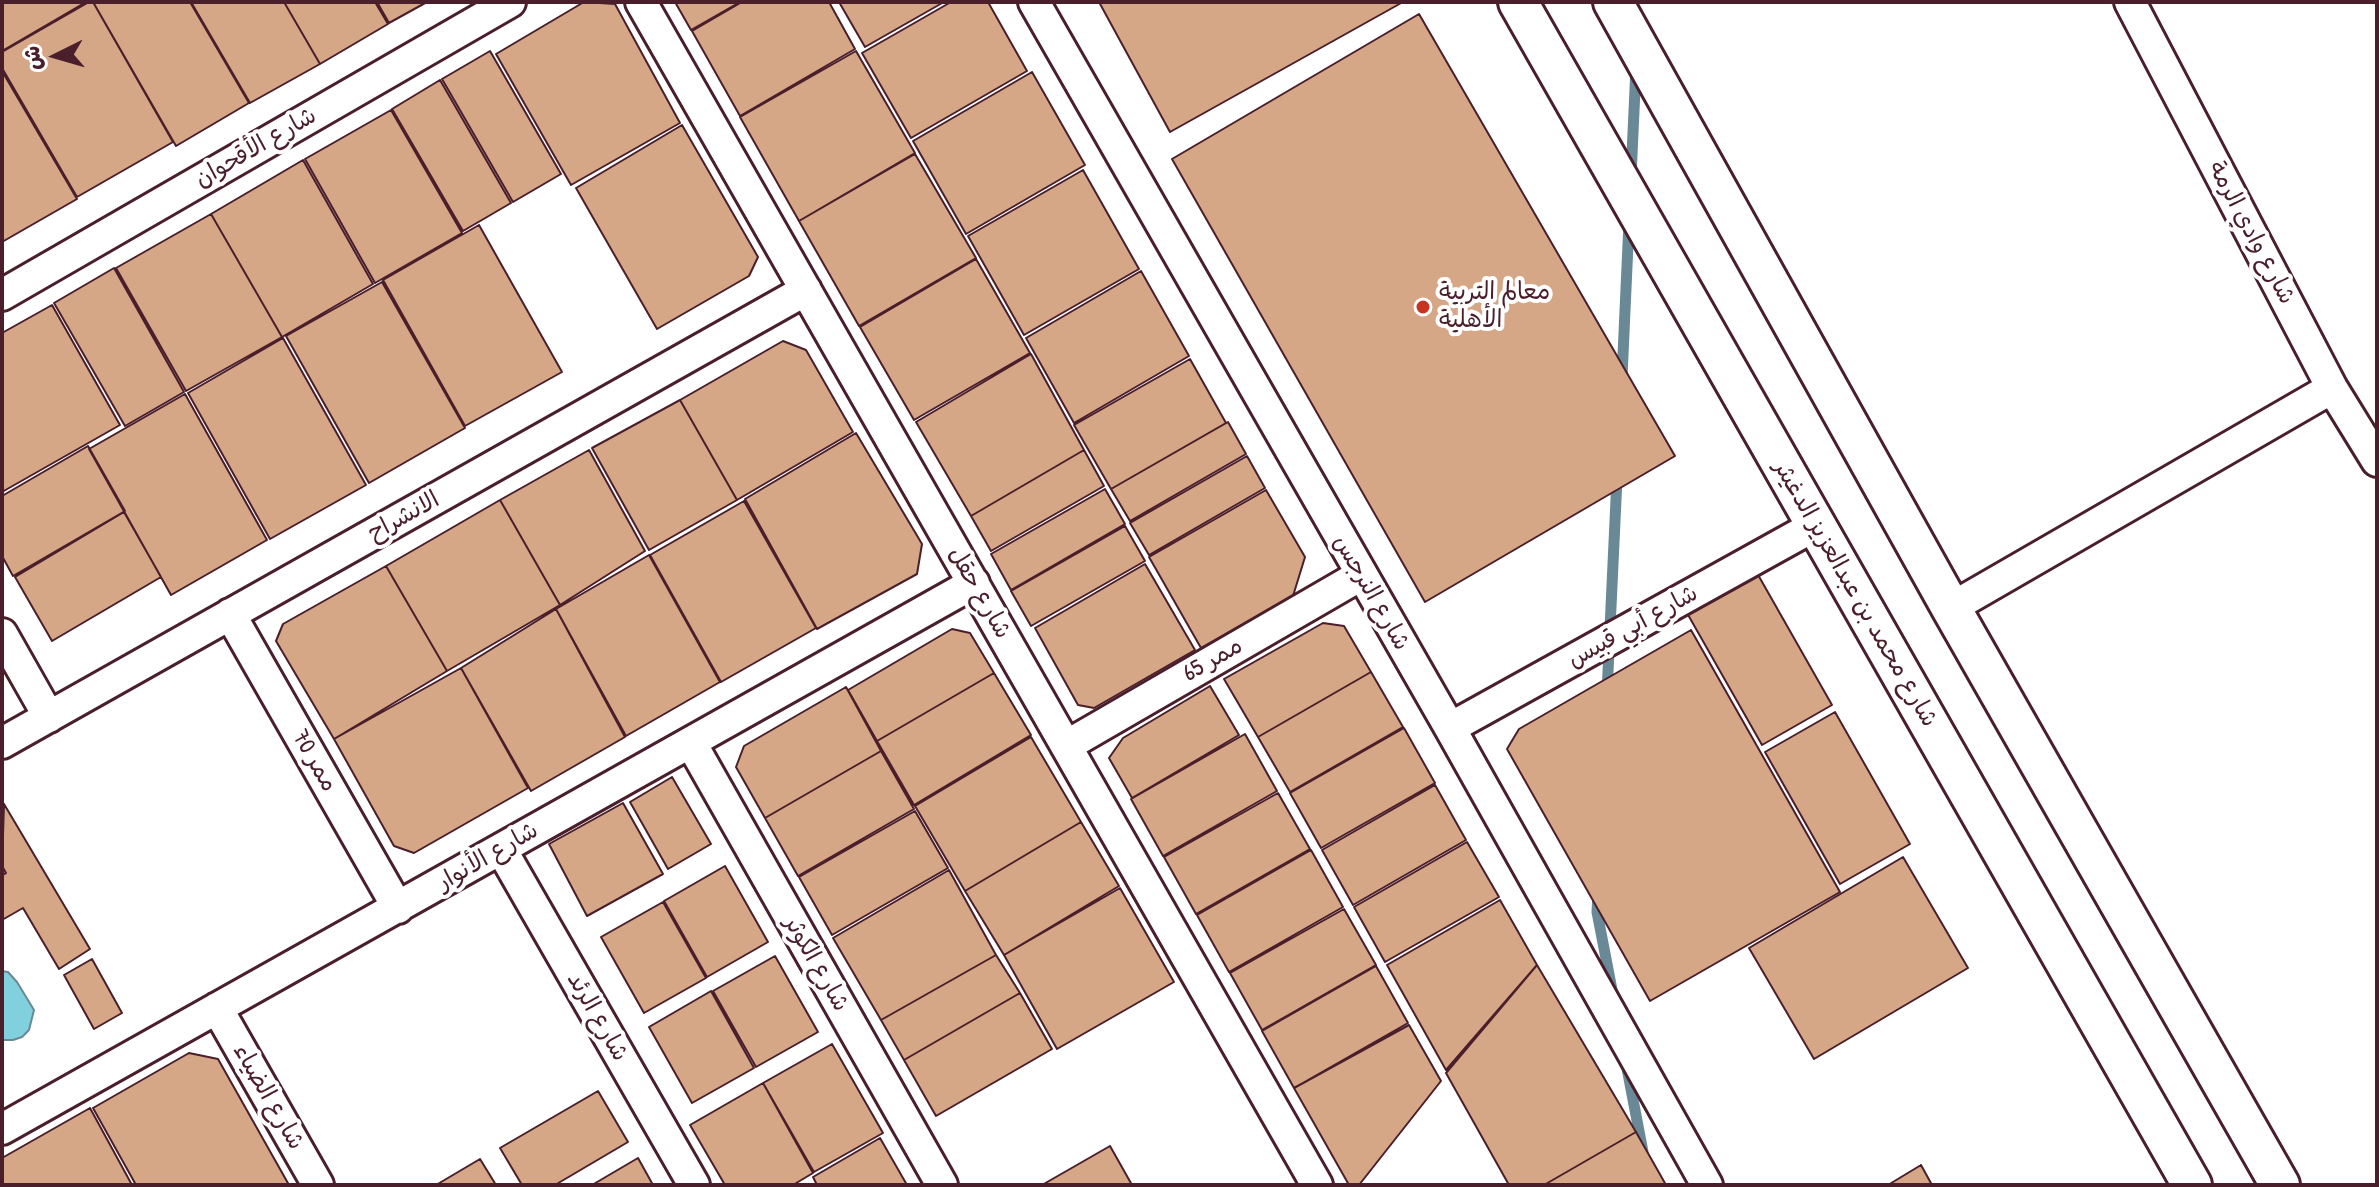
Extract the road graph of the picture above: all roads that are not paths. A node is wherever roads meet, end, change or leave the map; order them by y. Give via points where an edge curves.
1 (510, 2) edge
2 (641, 2) edge
3 (1034, 2) edge
4 (1518, 2) edge
5 (1613, 2) edge
6 (2130, 2) edge
7 (806, 290) junction
8 (2, 295) edge
9 (2332, 388) junction
10 (2377, 461) edge
11 (1816, 525) junction
12 (1361, 575) junction
13 (974, 583) junction
14 (1951, 608) junction
15 (230, 614) junction
16 (2, 634) edge
17 (49, 717) junction
18 (1450, 728) junction
19 (2, 743) edge
20 (691, 743) junction
21 (1066, 746) junction
22 (501, 849) junction
23 (398, 908) junction
24 (217, 1008) junction
25 (2, 1129) edge
26 (318, 1185) edge
27 (694, 1185) edge
28 (942, 1185) edge
29 (1317, 1185) edge
30 (1707, 1185) edge
31 (2192, 1185) edge
32 (2280, 1185) edge

1 - 8 street, شارع الأقحوان
2 - 7 street, شارع حقل
3 - 12 street, شارع النرجس
4 - 11 street, شارع محمد بن عبدالعزيز الدغيثر
5 - 14 street
6 - 9 street, شارع وادي الرمة
7 - 13 street, شارع حقل
7 - 15 street, الانشراح
9 - 10 street, شارع وادي الرمة
9 - 14 street
11 - 18 street, شارع أبي قبيس
11 - 31 street, شارع محمد بن عبدالعزيز الدغيثر
12 - 18 street, شارع النرجس
12 - 21 street, ممر 65
13 - 20 street, شارع الأنوار
13 - 21 street, شارع حقل
14 - 32 street
15 - 17 street, الانشراح
15 - 23 street, ممر 70
16 - 17 street
17 - 19 street, الانشراح
18 - 30 street, شارع النرجس
20 - 22 street, شارع الأنوار
20 - 28 street, شارع الكوثر
21 - 29 street, شارع حقل
22 - 23 street, شارع الأنوار
22 - 27 street, شارع الرئد
23 - 24 street, شارع الأنوار
24 - 25 street, شارع الأنوار
24 - 26 street, شارع الضياء

